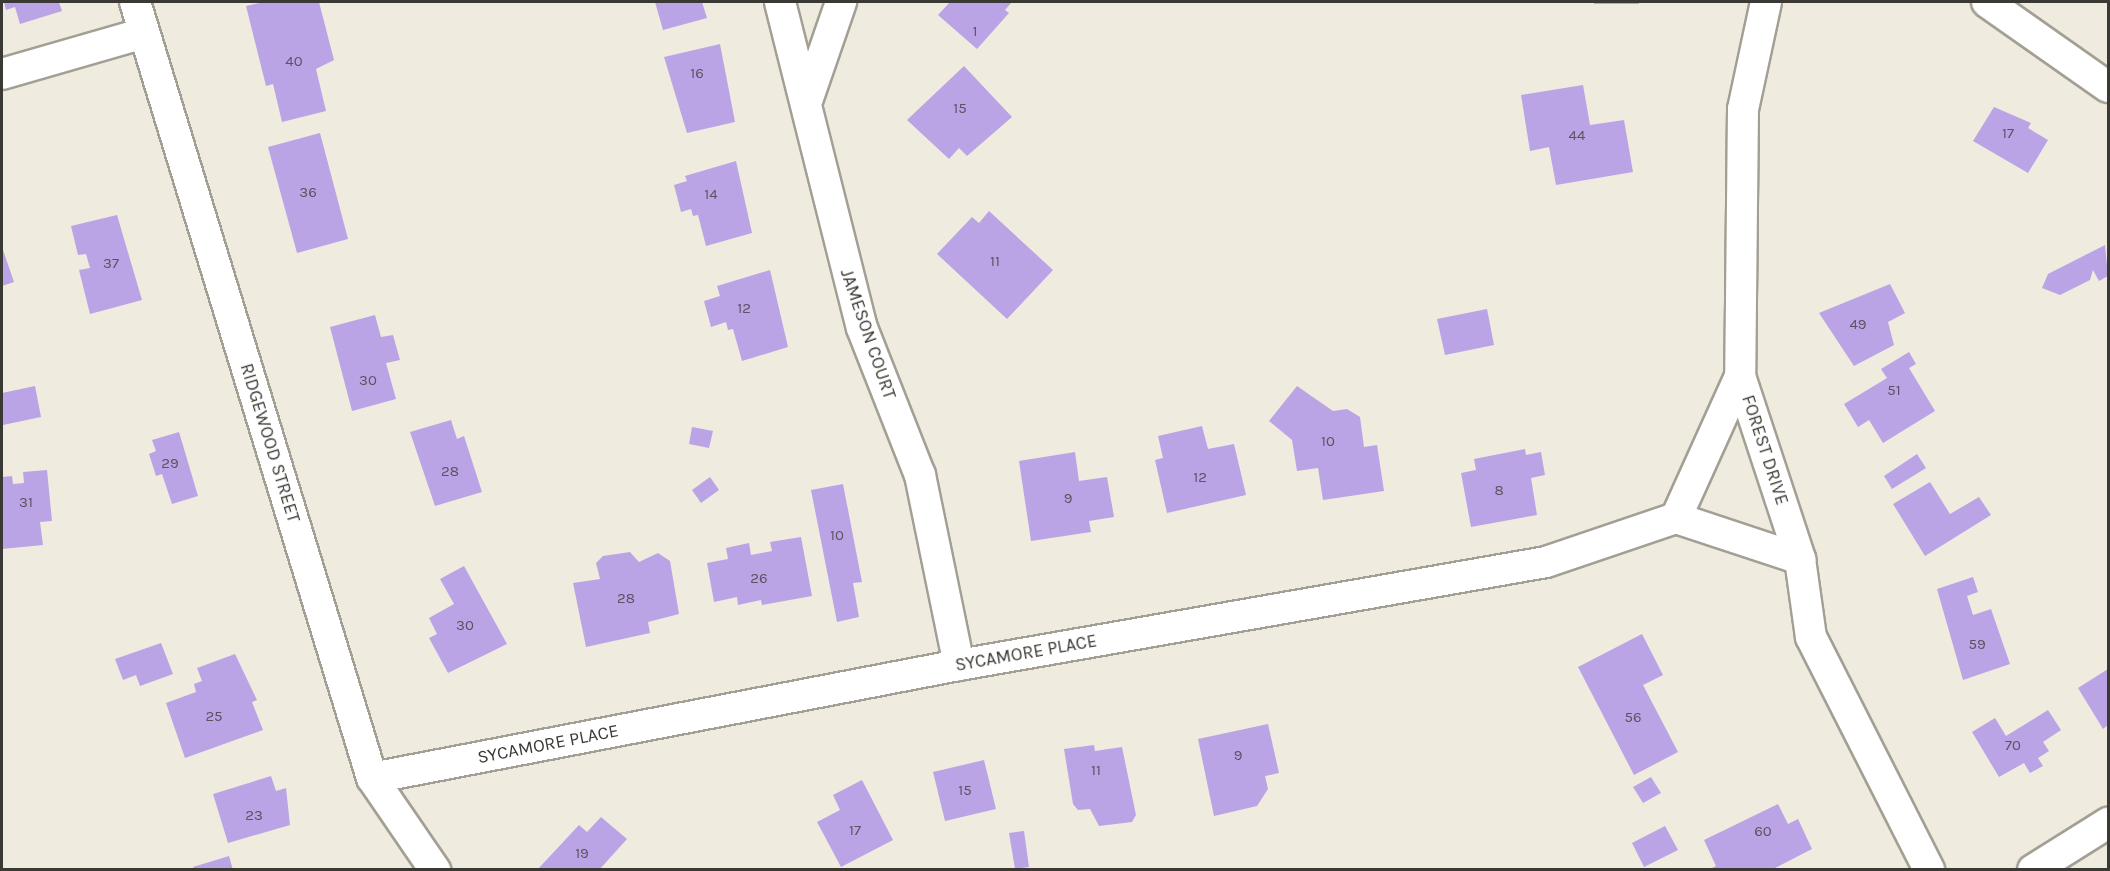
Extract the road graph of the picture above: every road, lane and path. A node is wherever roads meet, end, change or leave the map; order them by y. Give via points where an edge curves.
1 (135, 2) edge
2 (780, 2) edge
3 (841, 2) edge
4 (1766, 2) edge
5 (1987, 2) edge
6 (144, 33) junction
7 (2, 74) edge
8 (2109, 87) edge
9 (808, 98) junction
10 (1740, 376) junction
11 (1676, 518) junction
12 (1800, 559) junction
13 (959, 665) junction
14 (372, 778) junction
15 (2109, 823) edge
16 (435, 870) edge
17 (1929, 870) edge
18 (2033, 870) edge

1 - 6 street, RIDGEWOOD STREET
2 - 9 street, JAMESON COURT
3 - 9 street
4 - 10 street, FOREST DRIVE via 1743,109
5 - 8 street
6 - 7 street
6 - 14 street, RIDGEWOOD STREET
9 - 13 street, JAMESON COURT via 835,234 862,328 920,475
10 - 11 street
10 - 12 street, FOREST DRIVE
11 - 12 street
11 - 13 street, SYCAMORE PLACE via 1546,562
12 - 17 street, FOREST DRIVE via 1811,637
13 - 14 street, SYCAMORE PLACE
14 - 16 street, RIDGEWOOD STREET
15 - 18 street

